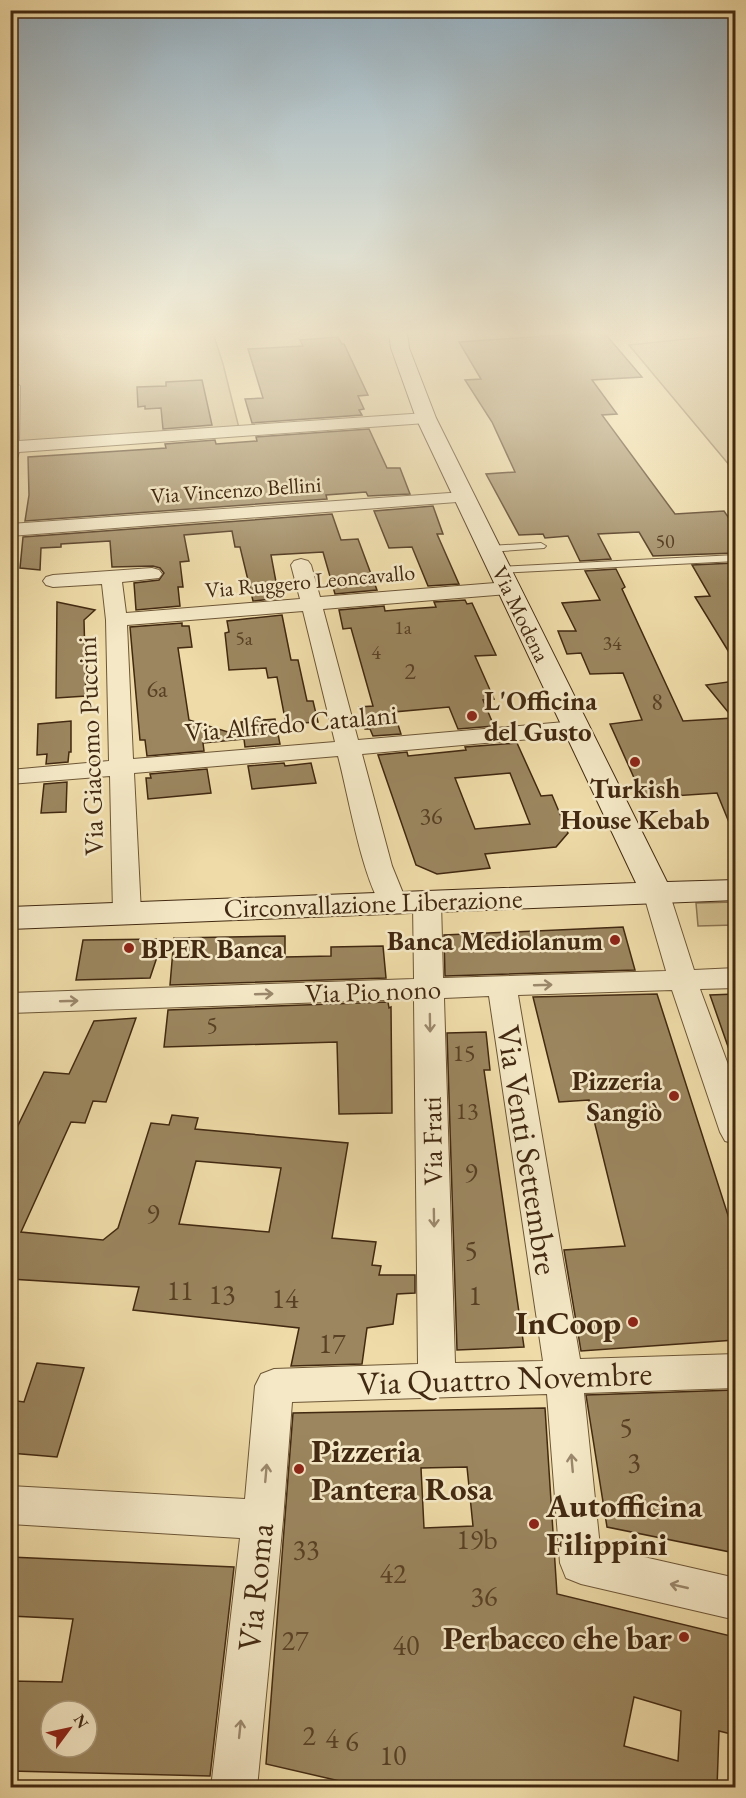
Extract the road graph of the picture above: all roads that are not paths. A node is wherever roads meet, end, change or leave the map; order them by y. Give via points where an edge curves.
1 (12, 417) edge
2 (426, 418) joint
3 (11, 450) edge
4 (464, 497) junction
5 (10, 530) edge
6 (541, 546) dead end
7 (735, 558) edge
8 (301, 565) dead end
9 (499, 569) junction
10 (152, 574) dead end
11 (111, 577) junction
12 (53, 582) dead end
13 (313, 605) junction
14 (116, 620) junction
15 (576, 728) junction
16 (348, 749) junction
17 (120, 767) junction
18 (10, 777) edge
19 (735, 890) edge
20 (656, 892) junction
21 (427, 902) junction
22 (393, 903) junction
23 (127, 913) junction
24 (10, 918) edge
25 (735, 978) edge
26 (683, 981) junction
27 (502, 987) junction
28 (429, 989) junction
29 (10, 1003) edge
30 (729, 1094) edge
31 (735, 1132) edge
32 (735, 1371) edge
33 (564, 1376) junction
34 (437, 1380) junction
35 (274, 1386) joint
36 (10, 1504) edge
37 (262, 1520) junction
38 (735, 1599) edge
39 (234, 1788) edge

1 - 3 street
2 - 3 street
2 - 4 main road, Via Modena
4 - 5 street, Via Vincenzo Bellini
4 - 9 main road, Via Modena
6 - 9 lane
7 - 9 lane
8 - 13 street
9 - 13 street, Via Ruggero Leoncavallo
9 - 15 main road, Via Modena
10 - 11 street
11 - 12 street
11 - 14 street, Via Giacomo Puccini
13 - 14 street, Via Ruggero Leoncavallo
13 - 16 street
14 - 17 street, Via Giacomo Puccini
15 - 16 street, Via Alfredo Catalani
15 - 20 main road, Via Modena
16 - 17 street, Via Alfredo Catalani
16 - 22 street via 379,866
17 - 18 street, Via Alfredo Catalani
17 - 23 street, Via Giacomo Puccini
19 - 20 main road, Circonvallazione Liberazione
20 - 21 main road, Circonvallazione Liberazione
20 - 26 street
21 - 22 main road, Circonvallazione Liberazione
21 - 28 street, Via Frati
22 - 23 main road, Circonvallazione Liberazione
23 - 24 main road, Circonvallazione Liberazione
25 - 26 street, Via Pio nono
27 -> 26 street, Via Pio nono
26 - 30 street
27 - 28 street, Via Pio nono
27 - 33 street, Via Venti Settembre
29 -> 28 street, Via Pio nono
28 -> 34 street, Via Frati
30 - 31 street
32 - 33 street, Via Quattro Novembre
33 - 34 street, Via Quattro Novembre
38 -> 33 street, Via Venti Settembre via 581,1563
34 - 35 street, Via Quattro Novembre
37 -> 35 street, Via Roma
36 - 37 street
39 -> 37 street, Via Roma

